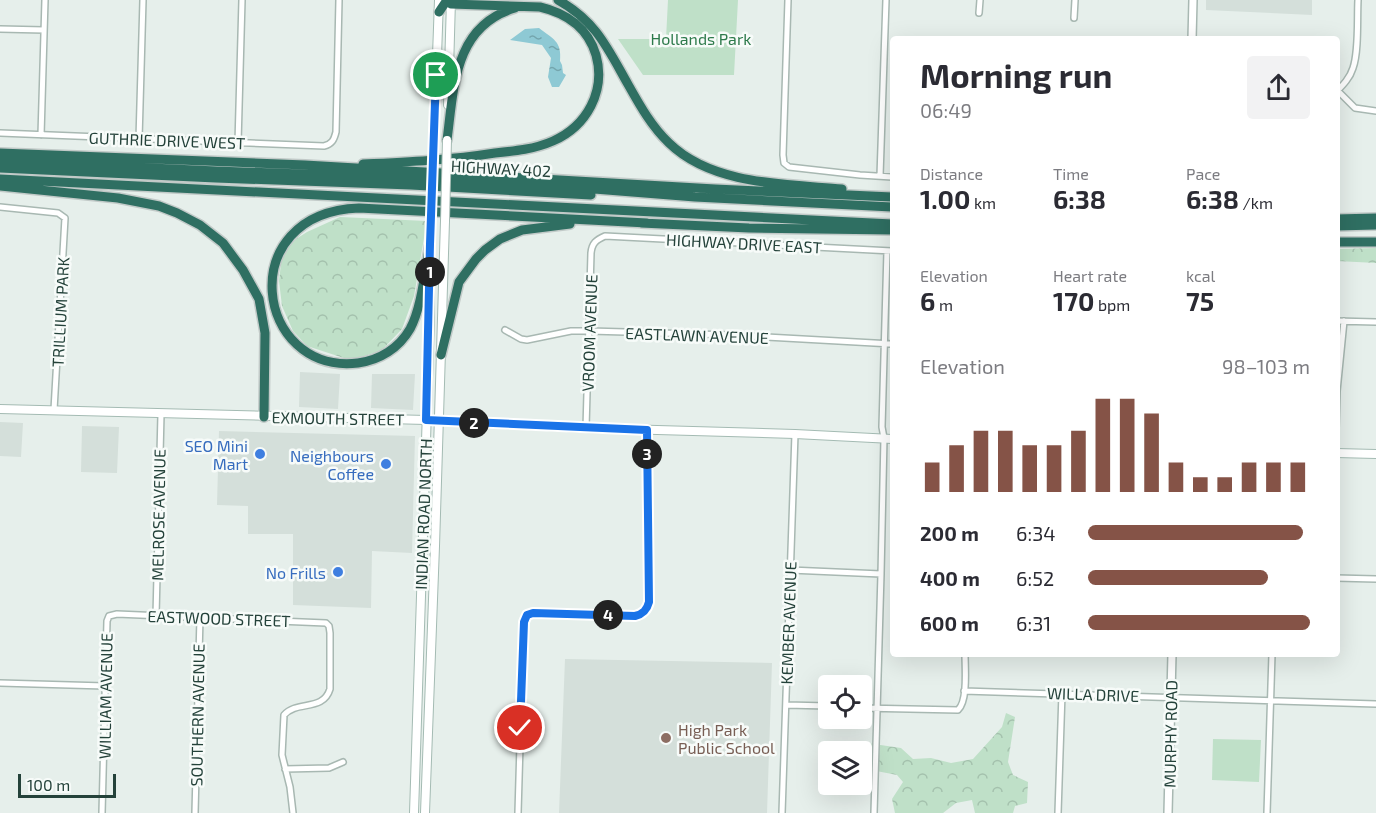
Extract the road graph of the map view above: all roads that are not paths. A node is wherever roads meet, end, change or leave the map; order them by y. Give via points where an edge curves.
1 (45, 0) edge
2 (143, 0) edge
3 (242, 0) edge
4 (339, 0) edge
5 (558, 0) edge
6 (788, 0) edge
7 (886, 0) edge
8 (980, 0) edge
9 (1075, 0) edge
10 (1193, 0) edge
11 (1358, 0) edge
12 (447, 1) edge
13 (533, 6) junction
14 (439, 12) joint
15 (980, 13) dead end
16 (1074, 18) dead end
17 (0, 29) edge
18 (44, 30) junction
19 (1192, 36) edge
20 (1340, 88) edge
21 (884, 94) junction
22 (890, 94) edge
23 (1340, 94) edge
24 (1376, 111) edge
25 (0, 133) edge
26 (41, 135) junction
27 (139, 139) junction
28 (447, 140) junction
29 (238, 142) junction
30 (0, 153) edge
31 (0, 161) edge
32 (306, 165) junction
33 (0, 168) edge
34 (880, 176) junction
35 (890, 177) edge
36 (0, 179) edge
37 (0, 186) edge
38 (890, 196) edge
39 (890, 196) edge
40 (0, 207) edge
41 (890, 209) edge
42 (890, 209) edge
43 (1376, 218) edge
44 (1340, 219) edge
45 (647, 223) junction
46 (890, 224) edge
47 (1376, 225) edge
48 (1340, 226) edge
49 (890, 230) edge
50 (596, 240) joint
51 (1340, 242) edge
52 (1376, 242) edge
53 (430, 244) junction
54 (890, 251) edge
55 (1340, 321) edge
56 (1344, 321) junction
57 (1376, 322) edge
58 (505, 330) dead end
59 (590, 331) junction
60 (889, 344) edge
61 (441, 355) junction
62 (1340, 361) edge
63 (0, 409) edge
64 (54, 410) junction
65 (161, 414) junction
66 (264, 417) junction
67 (426, 420) junction
68 (439, 421) junction
69 (586, 428) junction
70 (647, 430) junction
71 (795, 434) junction
72 (888, 438) edge
73 (1340, 453) edge
74 (1376, 454) edge
75 (790, 570) junction
76 (881, 574) junction
77 (1340, 578) edge
78 (1376, 579) edge
79 (156, 615) junction
80 (109, 616) joint
81 (200, 617) junction
82 (965, 657) edge
83 (1172, 657) edge
84 (1272, 657) edge
85 (0, 683) edge
86 (105, 686) junction
87 (964, 691) junction
88 (1062, 693) junction
89 (1171, 696) junction
90 (1270, 701) junction
91 (1376, 704) edge
92 (786, 705) junction
93 (818, 706) edge
94 (872, 708) edge
95 (877, 708) junction
96 (343, 762) dead end
97 (285, 769) junction
98 (102, 813) edge
99 (195, 813) edge
100 (293, 813) edge
101 (414, 813) edge
102 (425, 813) edge
103 (518, 813) edge
104 (782, 813) edge
105 (874, 813) edge
106 (1058, 813) edge
107 (1168, 813) edge
108 (1267, 813) edge

1 - 18 street
2 - 27 street
3 - 29 street
4 - 29 street, GUTHRIE DRIVE WEST via 333,141 324,146
5 - 38 highway via 577,10 604,40 648,119 669,143 693,160 733,176
6 - 34 street via 784,163 789,167
7 - 21 street
8 - 15 street
9 - 16 street
10 - 19 street
11 - 20 street via 1354,63
12 - 13 highway
12 - 14 highway
12 - 28 main road, INDIAN ROAD NORTH
13 - 28 highway via 498,15 468,43 459,64
13 - 32 highway via 568,17 584,32 595,52 599,80 596,96 586,116 569,132 536,147 476,156
14 - 53 main road, INDIAN ROAD NORTH, bridge
17 - 18 street
18 - 26 street
21 - 22 street
21 - 34 street
23 - 24 street via 1355,108
25 - 26 street, GUTHRIE DRIVE WEST
26 - 27 street, GUTHRIE DRIVE WEST
27 - 29 street, GUTHRIE DRIVE WEST
28 - 61 main road, INDIAN ROAD NORTH, bridge
30 - 32 highway
31 - 41 highway, HIGHWAY 402 via 544,185
32 - 39 highway
33 - 42 highway
34 - 35 street
36 - 46 highway
37 - 66 highway via 159,206 200,225 223,243 259,299 265,333
40 - 64 street, TRILLIUM PARK via 58,213 65,218
43 - 44 highway
45 - 49 highway
45 - 53 highway via 359,208 331,212 299,228 281,250 271,285 278,317 297,344 324,359 349,364 380,357 397,345 418,310
45 - 61 highway via 545,226 510,234 491,244 459,282
47 - 48 highway
50 - 54 street, HIGHWAY DRIVE EAST via 605,237
50 - 59 street, VROOM AVENUE via 591,253
51 - 52 highway
53 - 67 main road, INDIAN ROAD NORTH
54 - 60 street
55 - 56 street
56 - 57 street
56 - 62 street
58 - 59 street, EASTLAWN AVENUE via 527,340
59 - 60 street, EASTLAWN AVENUE
59 - 69 street, VROOM AVENUE
60 - 72 street via 882,427
61 - 68 main road, INDIAN ROAD NORTH
63 - 64 main road, EXMOUTH STREET
64 - 65 main road, EXMOUTH STREET
65 - 66 main road, EXMOUTH STREET
65 - 79 street, MELROSE AVENUE
66 - 67 main road, EXMOUTH STREET
67 - 68 main road, EXMOUTH STREET
67 - 101 main road, INDIAN ROAD NORTH
68 - 69 main road, EXMOUTH STREET
68 - 102 main road, INDIAN ROAD NORTH
69 - 70 main road, EXMOUTH STREET
70 - 71 main road, EXMOUTH STREET
70 - 103 street via 648,608 635,616 529,613 525,617
71 - 72 main road, EXMOUTH STREET
71 - 75 street, KEMBER AVENUE
72 - 76 street
73 - 74 main road
75 - 76 street
75 - 92 street, KEMBER AVENUE
76 - 95 street
77 - 78 street
79 - 80 street, EASTWOOD STREET
79 - 81 street, EASTWOOD STREET
80 - 86 street, WILLIAM AVENUE
81 - 97 street, EASTWOOD STREET via 321,622 329,626 330,689 321,702 291,709 284,716
81 - 99 street, SOUTHERN AVENUE
82 - 87 street
83 - 89 street, MURPHY ROAD
84 - 90 street
85 - 86 street
86 - 98 street, WILLIAM AVENUE
87 - 88 street, WILLA DRIVE
87 - 95 street via 963,705 958,710
88 - 89 street, WILLA DRIVE
88 - 106 street
89 - 90 street, WILLA DRIVE
89 - 107 street, MURPHY ROAD
90 - 91 street, WILLA DRIVE
90 - 108 street
92 - 93 street
92 - 104 street, KEMBER AVENUE
94 - 95 street
95 - 105 street
96 - 97 street via 328,768
97 - 100 street

